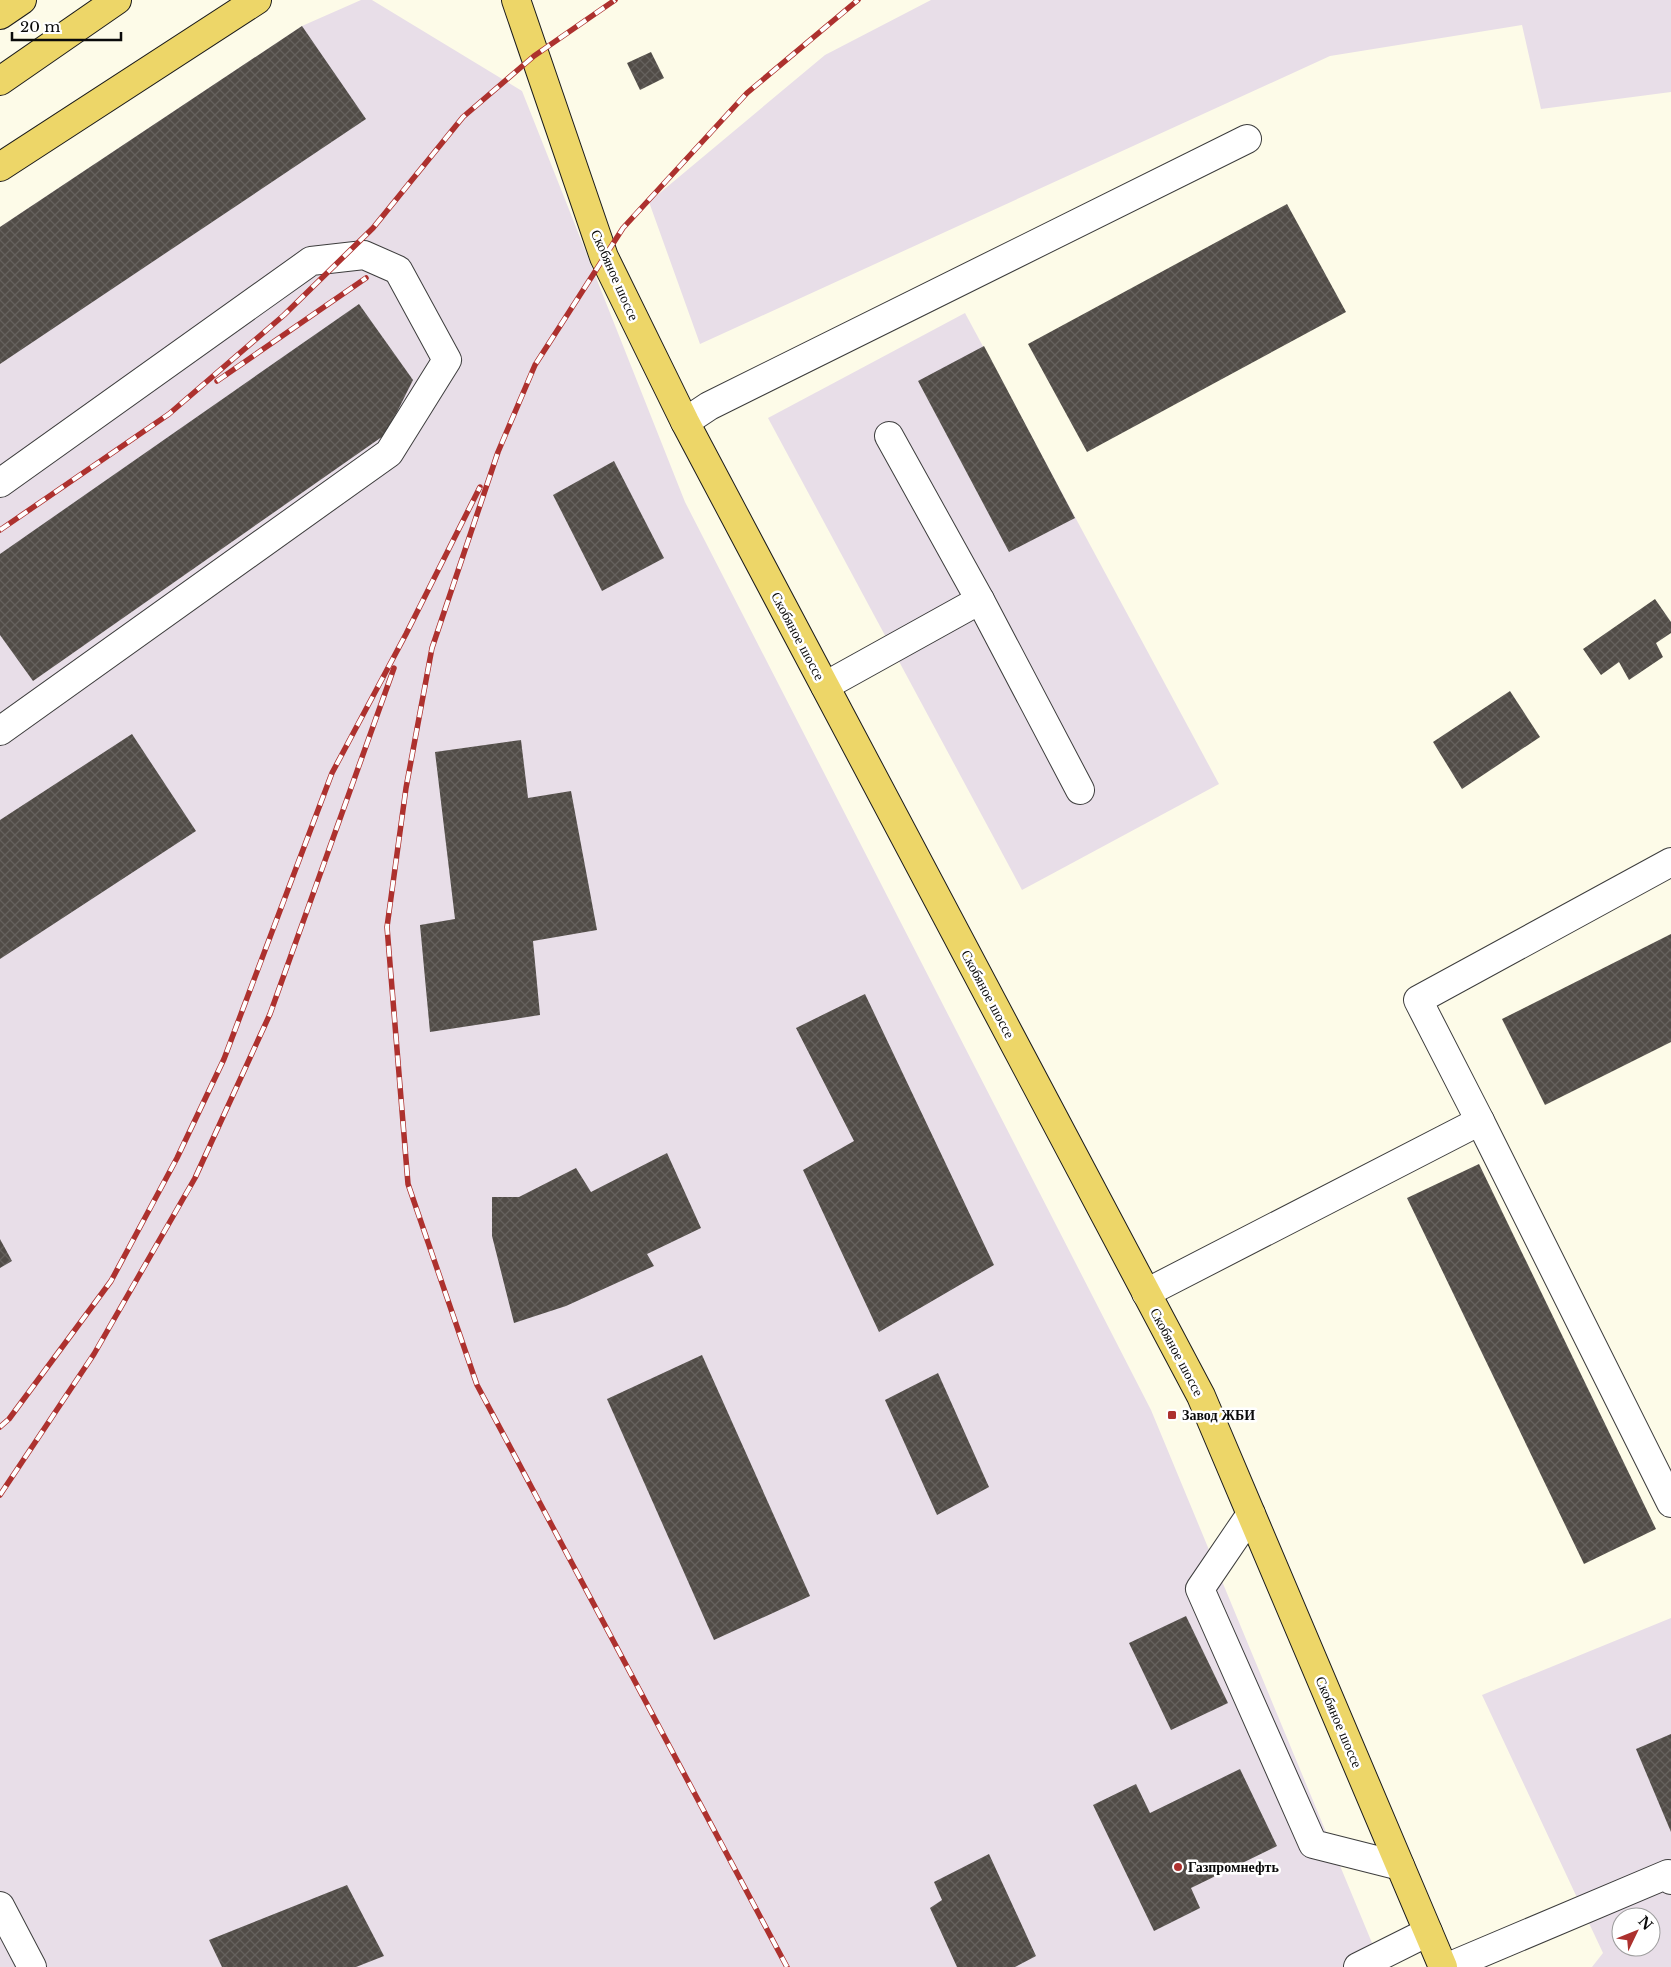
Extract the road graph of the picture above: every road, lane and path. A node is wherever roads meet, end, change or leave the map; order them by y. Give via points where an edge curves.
1 (22, 0) edge
2 (117, 0) edge
3 (257, 0) edge
4 (498, 0) edge
5 (520, 12) edge
6 (0, 15) edge
7 (0, 81) edge
8 (1248, 139) dead end
9 (0, 167) edge
10 (685, 422) junction
11 (889, 436) dead end
12 (0, 483) edge
13 (980, 600) junction
14 (825, 686) junction
15 (0, 730) edge
16 (1080, 790) dead end
17 (1671, 862) edge
18 (1480, 1121) junction
19 (1146, 1293) junction
20 (1671, 1503) edge
21 (1251, 1514) junction
22 (1400, 1866) junction
23 (1671, 1880) edge
24 (0, 1906) edge
25 (1428, 1932) junction
26 (32, 1967) edge
27 (1358, 1967) edge
28 (1443, 1967) edge
29 (1448, 1967) edge

1 - 6 main road
2 - 7 main road
3 - 9 main road
4 - 5 main road
5 - 10 main road, Скобяное шоссе via 604,257
8 - 10 lane via 709,406
10 - 14 main road, Скобяное шоссе
11 - 13 lane
12 - 15 lane via 311,261 364,255 398,270 447,360 389,452
13 - 14 lane
13 - 16 lane
14 - 19 main road, Скобяное шоссе
17 - 18 lane via 1418,1000
18 - 19 lane
18 - 20 lane
19 - 21 main road, Скобяное шоссе via 1201,1396
21 - 22 main road, Скобяное шоссе
21 - 22 lane via 1200,1589 1313,1844
22 - 25 main road, Скобяное шоссе
23 - 29 lane via 1668,1874
24 - 26 lane
25 - 27 lane
25 - 28 main road, Скобяное шоссе

